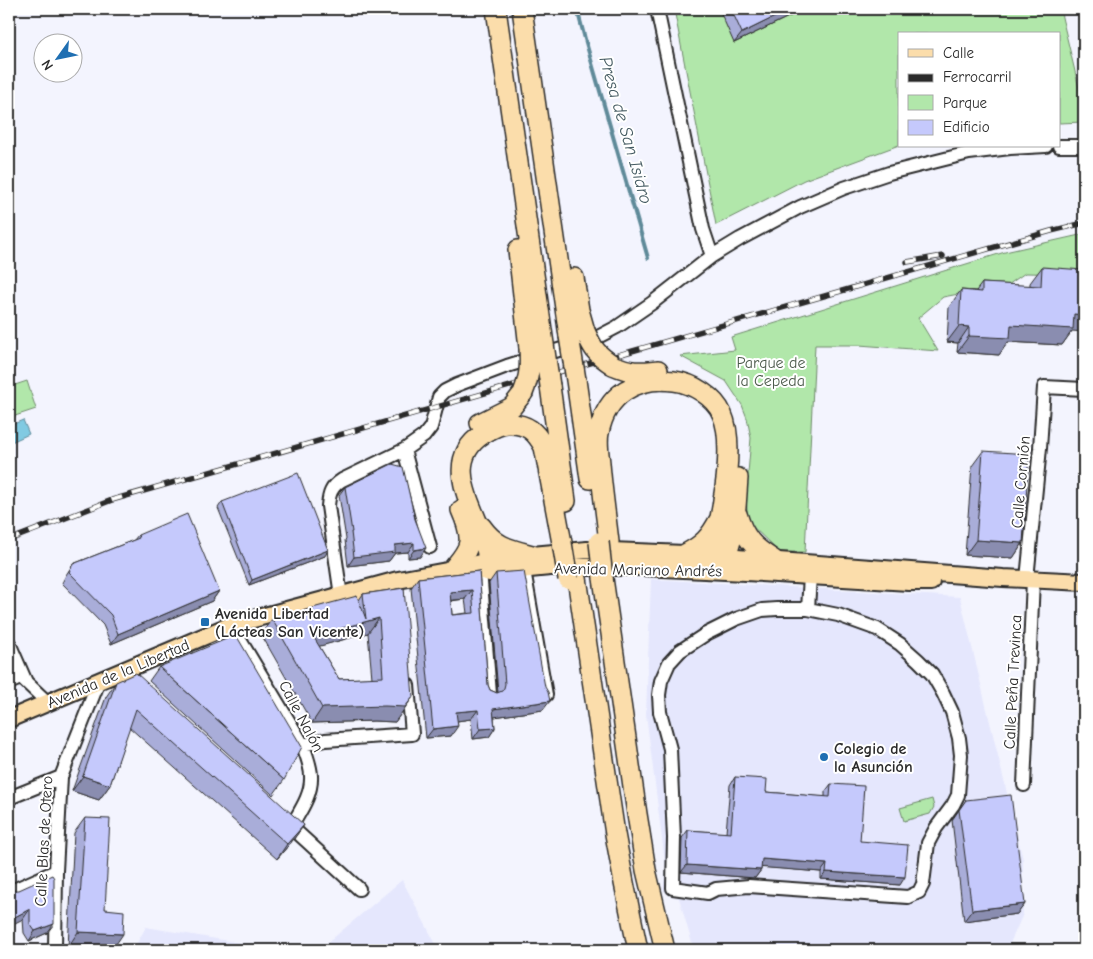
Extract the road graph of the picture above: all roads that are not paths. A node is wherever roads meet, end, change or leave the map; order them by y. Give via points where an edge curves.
1 (496, 9) edge
2 (522, 9) edge
3 (657, 9) edge
4 (1060, 146) edge
5 (1084, 146) edge
6 (1010, 148) edge
7 (712, 256) junction
8 (577, 334) junction
9 (536, 346) junction
10 (1084, 389) edge
11 (404, 450) junction
12 (728, 514) junction
13 (471, 522) junction
14 (604, 542) junction
15 (567, 543) junction
16 (430, 547) dead end
17 (685, 554) junction
18 (724, 558) junction
19 (774, 560) junction
20 (528, 562) junction
21 (472, 567) junction
22 (746, 572) junction
23 (924, 572) junction
24 (614, 574) junction
25 (810, 576) junction
26 (1003, 578) junction
27 (1030, 580) junction
28 (1084, 582) edge
29 (341, 596) junction
30 (808, 609) junction
31 (231, 625) junction
32 (9, 643) edge
33 (13, 662) edge
34 (408, 676) edge
35 (24, 677) junction
36 (99, 681) junction
37 (9, 683) edge
38 (490, 694) edge
39 (546, 695) edge
40 (48, 702) junction
41 (9, 719) edge
42 (303, 745) junction
43 (61, 777) junction
44 (1024, 785) dead end
45 (9, 798) edge
46 (276, 814) edge
47 (291, 826) junction
48 (56, 871) junction
49 (359, 889) dead end
50 (9, 892) edge
51 (55, 950) edge
52 (638, 950) edge
53 (664, 950) edge

1 - 9 highway
2 - 8 highway via 579,310
3 - 7 street via 703,229
4 - 5 street
6 - 7 street via 969,153 844,188 800,207
7 - 11 street via 618,327 594,339 508,366 445,391 439,397 424,436
8 - 12 highway, bridge via 599,356 626,371 672,370 688,374 704,380 729,402 740,430 741,445
8 - 14 highway, bridge via 576,380
9 - 13 highway, bridge via 528,381 512,407 473,427 462,436 455,449 451,481
9 - 15 highway, bridge via 550,386
10 - 27 street, Calle Cornión via 1044,387
11 - 16 street
11 - 29 street via 342,480 331,490 328,506
12 - 14 highway via 723,501 728,438 722,413 691,385 661,380 643,382 615,398 604,414 599,434
12 - 17 highway via 697,549
12 - 18 highway via 718,530
12 - 19 highway via 758,551
13 - 15 highway via 461,470 464,456 470,446 490,430 504,424 518,424 538,436 544,448
13 - 20 highway via 499,545
13 - 21 highway via 465,552
13 - 21 highway via 485,540
14 - 24 highway, bridge
15 - 52 highway, bridge via 581,649 601,741
17 - 18 main road, Avenida Mariano Andrés
17 - 20 main road, Avenida Mariano Andrés via 587,550
18 - 19 main road, Avenida Mariano Andrés
18 - 22 main road
18 - 24 main road via 719,563 709,564 633,562
19 - 23 main road, Avenida Mariano Andrés
20 - 21 main road, Avenida Mariano Andrés
20 - 21 main road, Avenida Mariano Andrés via 506,571
20 - 24 main road, Avenida Mariano Andrés
20 - 39 street
21 - 29 main road, Avenida de la Libertad
21 - 38 street
22 - 24 main road, Avenida Mariano Andrés
22 - 25 main road, Avenida Mariano Andrés
23 - 25 main road, Avenida Mariano Andrés via 900,576 818,571
23 - 26 main road, Avenida Mariano Andrés
24 - 53 highway via 637,814
25 - 26 main road, Avenida Mariano Andrés via 909,582
25 - 30 street
26 - 27 main road, Avenida Mariano Andrés
27 - 28 main road, Avenida Mariano Andrés
27 - 44 street, Calle Peña Trevinca
29 - 31 main road, Avenida de la Libertad
30 - 30 street via 762,610 736,619 680,651 669,663 661,680 660,712 670,749 673,888 708,893 716,889 749,886 908,897 919,892 923,884 928,844 958,795 960,738 952,712 932,674 900,644 877,629 838,615
31 - 36 main road, Avenida de la Libertad via 124,675
31 - 42 street, Calle Nalón
32 - 33 street
33 - 35 street
34 - 42 street via 412,734 324,740
35 - 37 street
35 - 40 street
36 - 40 main road, Avenida de la Libertad
36 - 43 street, Calle Blas de Otero
40 - 41 main road, Avenida de la Libertad
42 - 47 street, Calle Nalón via 312,775 309,794
43 - 45 street
43 - 48 street, Calle Blas de Otero
46 - 47 street
47 - 49 street
48 - 50 street
48 - 51 street, Calle Blas de Otero

